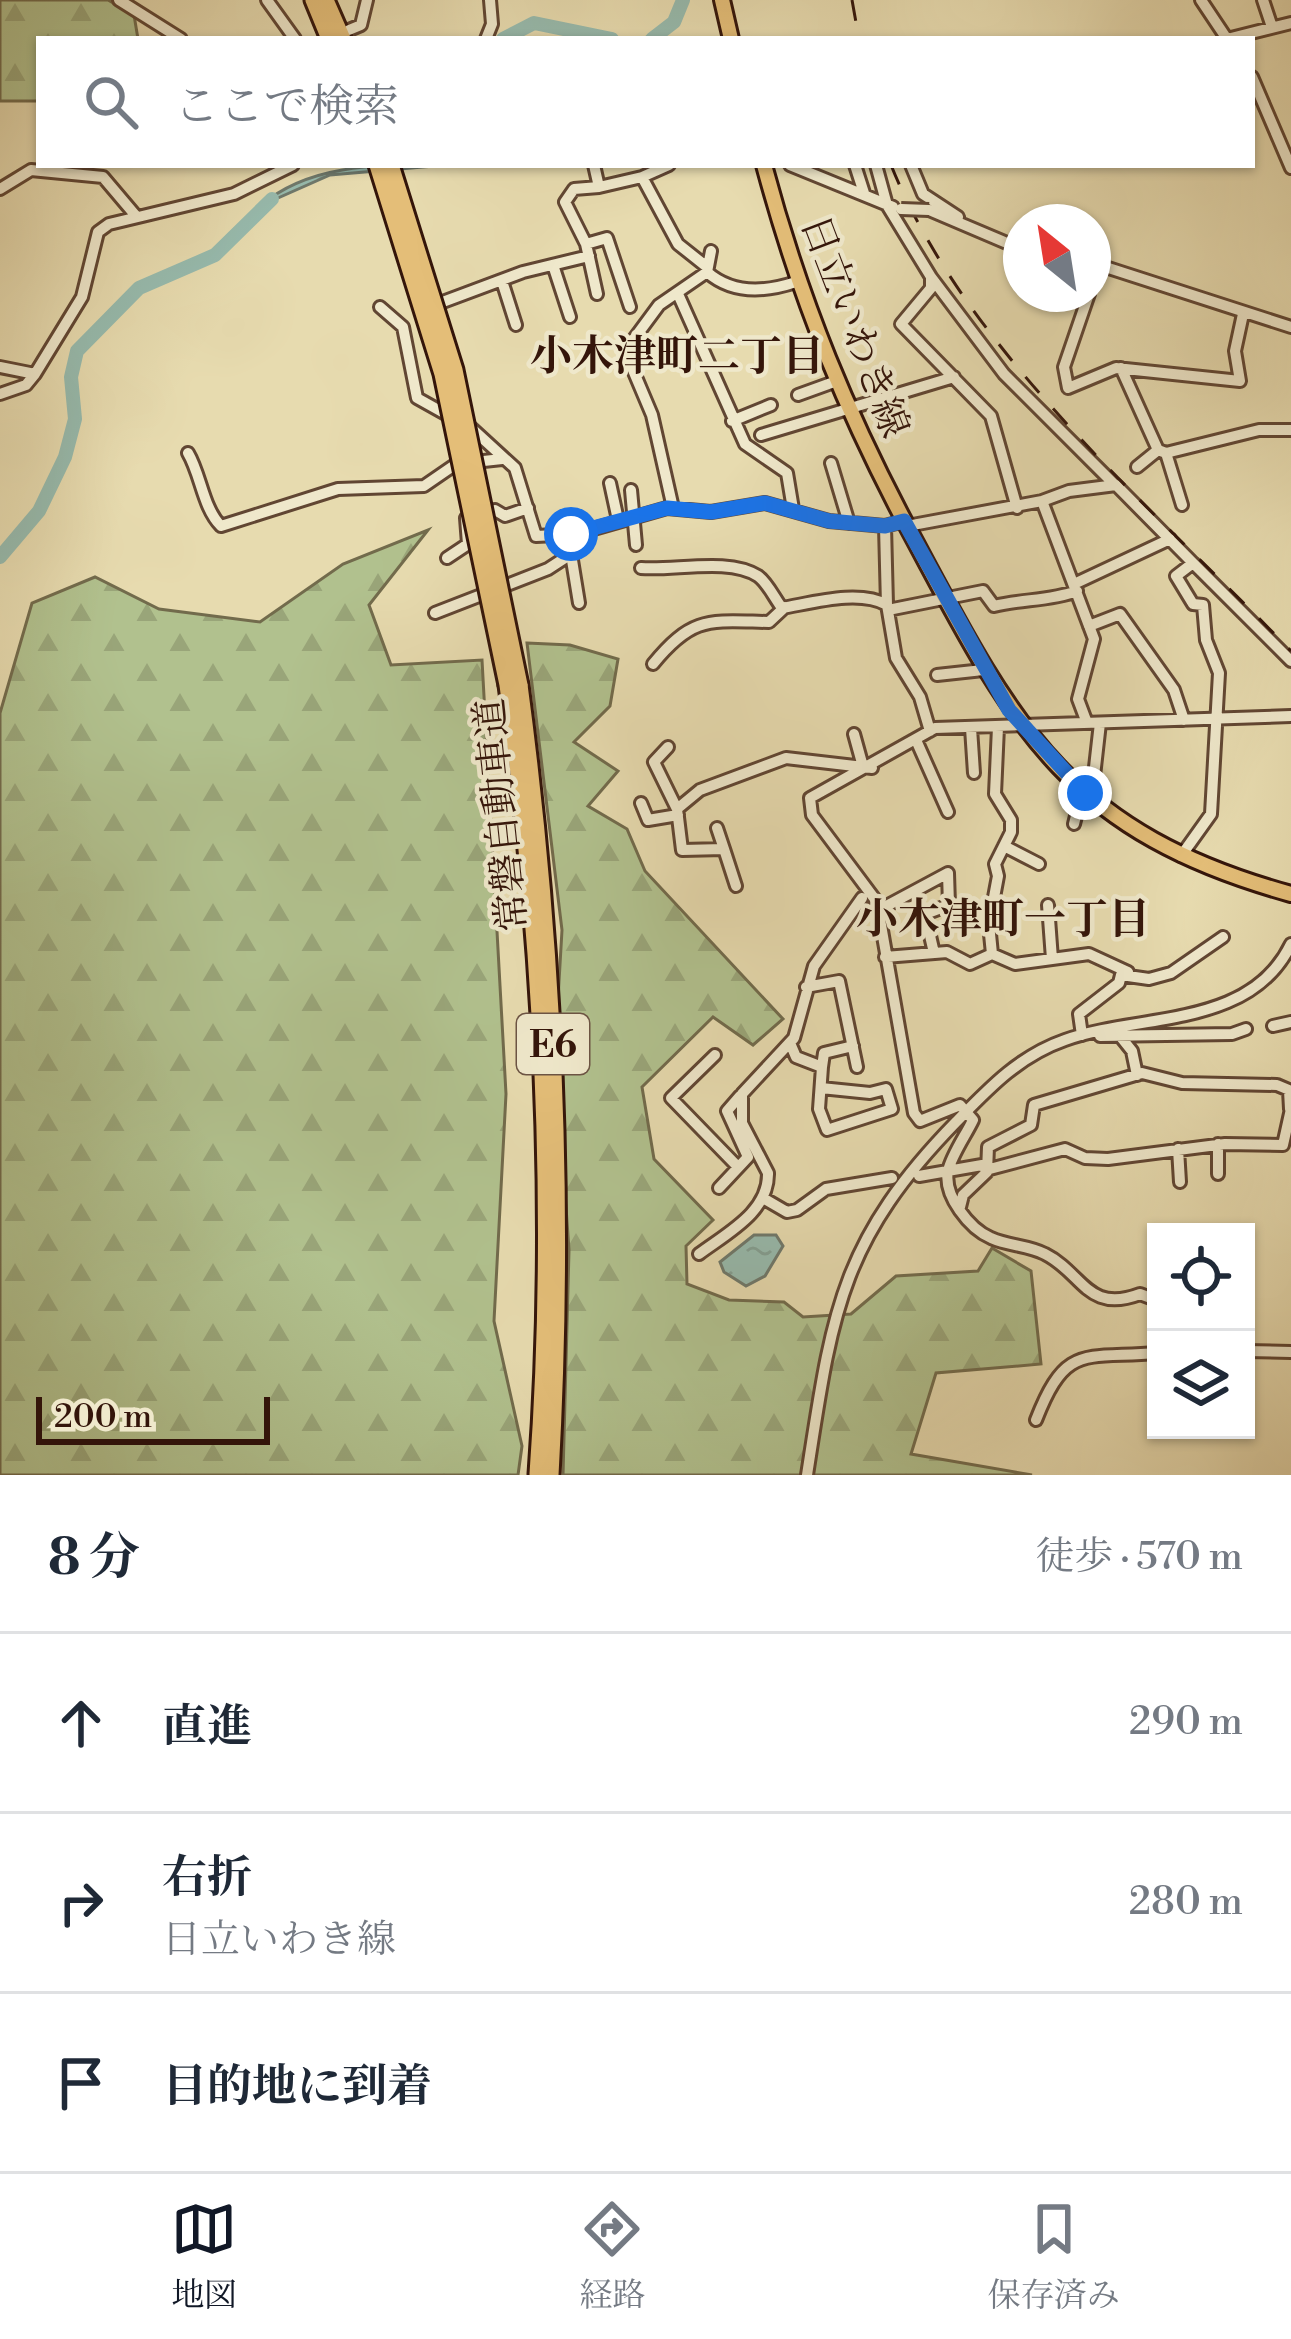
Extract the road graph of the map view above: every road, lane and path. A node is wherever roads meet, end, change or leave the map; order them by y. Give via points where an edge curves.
1 (119, 0) edge
2 (267, 0) edge
3 (313, 0) edge
4 (326, 0) edge
5 (367, 0) edge
6 (490, 0) edge
7 (722, 0) edge
8 (1201, 0) edge
9 (1263, 0) edge
10 (1271, 25) junction
11 (1290, 26) edge
12 (177, 36) edge
13 (293, 36) edge
14 (341, 36) edge
15 (487, 36) edge
16 (727, 36) edge
17 (1225, 36) edge
18 (1236, 36) edge
19 (1255, 84) edge
20 (287, 168) edge
21 (377, 168) edge
22 (392, 168) edge
23 (595, 168) edge
24 (662, 168) edge
25 (765, 168) edge
26 (798, 168) edge
27 (856, 168) edge
28 (877, 168) edge
29 (912, 168) edge
30 (1291, 168) edge
31 (642, 177) junction
32 (599, 187) junction
33 (0, 189) edge
34 (864, 193) junction
35 (887, 205) junction
36 (136, 216) junction
37 (962, 225) junction
38 (1003, 242) edge
39 (588, 250) junction
40 (711, 251) dead end
41 (553, 265) junction
42 (707, 269) junction
43 (1111, 269) edge
44 (932, 277) junction
45 (502, 281) junction
46 (796, 282) junction
47 (597, 293) dead end
48 (678, 294) junction
49 (440, 303) dead end
50 (380, 307) dead end
51 (630, 307) dead end
52 (1083, 312) edge
53 (1243, 314) junction
54 (570, 316) dead end
55 (516, 325) dead end
56 (1291, 327) edge
57 (0, 367) edge
58 (1121, 368) junction
59 (35, 374) junction
60 (954, 377) junction
61 (834, 382) junction
62 (0, 394) edge
63 (798, 394) dead end
64 (771, 404) dead end
65 (845, 408) junction
66 (732, 421) junction
67 (1291, 430) edge
68 (761, 435) dead end
69 (1162, 452) junction
70 (188, 453) dead end
71 (502, 460) junction
72 (832, 463) dead end
73 (1137, 467) dead end
74 (610, 483) dead end
75 (1115, 485) junction
76 (631, 490) dead end
77 (1042, 501) junction
78 (1183, 505) dead end
79 (528, 508) junction
80 (673, 508) junction
81 (1017, 508) junction
82 (793, 509) junction
83 (633, 516) junction
84 (618, 520) junction
85 (849, 523) junction
86 (905, 524) junction
87 (885, 526) junction
88 (571, 534) junction
89 (1170, 539) junction
90 (636, 545) dead end
91 (571, 554) junction
92 (447, 558) dead end
93 (1193, 563) junction
94 (640, 568) dead end
95 (1076, 588) junction
96 (946, 599) junction
97 (579, 603) dead end
98 (785, 607) junction
99 (887, 608) junction
100 (435, 613) dead end
101 (1089, 626) junction
102 (1291, 661) edge
103 (653, 664) dead end
104 (983, 670) junction
105 (937, 675) dead end
106 (513, 685) junction
107 (1291, 716) edge
108 (1215, 720) junction
109 (1184, 721) junction
110 (1094, 723) junction
111 (1020, 726) junction
112 (998, 727) junction
113 (971, 728) junction
114 (930, 731) junction
115 (854, 734) dead end
116 (916, 740) junction
117 (668, 747) dead end
118 (867, 766) junction
119 (974, 773) dead end
120 (1085, 793) junction
121 (640, 803) dead end
122 (678, 812) junction
123 (948, 812) dead end
124 (1074, 824) dead end
125 (717, 827) dead end
126 (1004, 845) junction
127 (724, 849) junction
128 (1181, 856) junction
129 (1039, 864) dead end
130 (736, 886) dead end
131 (1291, 894) edge
132 (862, 898) dead end
133 (1048, 905) dead end
134 (879, 910) junction
135 (1223, 937) dead end
136 (1291, 944) edge
137 (934, 953) junction
138 (992, 954) junction
139 (885, 957) junction
140 (1052, 959) junction
141 (1278, 966) junction
142 (1128, 972) junction
143 (1291, 975) edge
144 (806, 987) junction
145 (1291, 1022) edge
146 (1274, 1026) dead end
147 (1246, 1029) dead end
148 (1080, 1036) junction
149 (1120, 1036) junction
150 (790, 1043) junction
151 (853, 1046) junction
152 (715, 1055) dead end
153 (822, 1066) junction
154 (857, 1067) dead end
155 (1137, 1075) junction
156 (820, 1088) junction
157 (742, 1094) junction
158 (1290, 1109) edge
159 (967, 1111) junction
160 (1218, 1144) junction
161 (1178, 1148) junction
162 (739, 1167) junction
163 (987, 1169) junction
164 (948, 1172) junction
165 (1218, 1174) dead end
166 (919, 1176) dead end
167 (892, 1178) dead end
168 (1180, 1182) dead end
169 (719, 1188) dead end
170 (763, 1198) junction
171 (960, 1207) junction
172 (699, 1254) dead end
173 (1147, 1297) edge
174 (1255, 1351) edge
175 (1291, 1352) edge
176 (1147, 1353) edge
177 (1036, 1420) dead end
178 (544, 1466) edge
179 (807, 1475) edge

1 - 12 street
2 - 13 street
3 - 14 highway
4 - 14 highway
5 - 14 street via 361,25
6 - 15 street
7 - 16 main road
8 - 17 street
9 - 10 street
10 - 11 street
10 - 18 street
19 - 30 street
20 - 36 street via 234,194
21 - 106 highway, 常磐自動車道 / E6, bridge via 442,374
22 - 106 highway, 常磐自動車道 / E6, bridge via 460,392
23 - 32 street
24 - 31 street
25 - 46 main road, 日立いわき線
26 - 34 street
27 - 34 street
28 - 35 street
29 - 37 street via 923,194 954,210
31 - 32 street
31 - 42 street via 678,244
32 - 39 street via 566,194
33 - 36 street via 32,170 103,177
34 - 35 street
35 - 37 street, bridge
35 - 44 street
36 - 59 street via 98,232 82,297
37 - 38 street
39 - 41 street
39 - 47 street
39 - 51 street via 607,238
40 - 42 street
41 - 45 street
41 - 54 street
42 - 46 street via 743,289
42 - 48 street
43 - 53 street
44 - 60 street via 901,325
44 - 75 street via 1004,374
45 - 49 street
45 - 55 street
46 - 61 main road, 日立いわき線
48 - 66 street
48 - 80 street via 658,305 625,351 652,415
50 - 71 street via 403,327 417,398 473,427
52 - 58 street via 1065,386
53 - 56 street
53 - 58 street via 1235,351 1240,381
57 - 59 street
58 - 69 street
59 - 62 street
60 - 65 street
60 - 81 street via 999,430
61 - 63 street
61 - 65 main road, 日立いわき線
64 - 66 street
65 - 68 street
65 - 86 main road, 日立いわき線
66 - 82 street via 745,444 788,472
67 - 69 street
69 - 73 street
69 - 78 street
70 - 71 street via 221,526 338,489 424,486 456,464
71 - 79 street via 515,468
72 - 85 street
74 - 84 street
75 - 77 street
75 - 89 street
76 - 83 street
77 - 81 street
77 - 95 street
79 - 88 street via 536,536
79 - 92 street via 466,518 468,544
80 - 82 street
80 - 83 street
81 - 86 street
82 - 85 street
83 - 84 street
83 - 90 street
84 - 88 street
85 - 87 street
86 - 87 street
86 - 96 main road, 日立いわき線
87 - 99 street
88 - 91 street
89 - 93 street
89 - 95 street
91 - 97 street
91 - 100 street
93 - 102 street
93 - 108 street via 1176,576 1208,618 1206,640 1220,674
94 - 98 street via 739,570 758,576
95 - 96 street via 994,606 983,591
95 - 101 street
96 - 99 street
96 - 104 main road, 日立いわき線
98 - 99 street via 878,599
98 - 103 street via 769,622 709,622 678,632
99 - 114 street via 896,658
101 - 109 street via 1120,614 1174,690
101 - 110 street via 1094,639 1078,699
104 - 105 street
104 - 111 main road, 日立いわき線
106 - 178 highway, 常磐自動車道 / E6 via 553,1031
107 - 108 street
108 - 109 street
108 - 128 street via 1211,814
109 - 110 street
110 - 111 street
110 - 120 street via 1093,785
111 - 112 street
111 - 120 main road, 日立いわき線
112 - 113 street
112 - 126 street via 995,794 1011,820
113 - 114 street
113 - 119 street
114 - 116 street
115 - 118 street
116 - 118 street
116 - 123 street
117 - 122 street via 655,762
118 - 122 street via 786,758 700,790
118 - 134 street via 816,792 808,806
120 - 124 street
120 - 128 main road, 日立いわき線
121 - 122 street via 648,820
122 - 127 street via 682,850
125 - 127 street
126 - 129 street
126 - 138 street via 990,903
127 - 130 street
128 - 131 main road, 日立いわき線
132 - 144 street via 824,946
133 - 140 street
134 - 137 street via 948,873 950,905 925,914
134 - 139 street
135 - 142 street via 1171,973 1149,979
136 - 141 street
137 - 138 street via 970,964
137 - 139 street
138 - 140 street via 1015,964
139 - 159 street via 914,1114 920,1121 949,1107
140 - 142 street via 1089,954
141 - 143 street
141 - 148 street via 1226,1005
142 - 148 street via 1079,1014
144 - 150 street
144 - 151 street via 839,982
145 - 146 street
147 - 149 street
148 - 149 street
148 - 159 street via 1015,1066
149 - 155 street
150 - 153 street via 796,1057
150 - 157 street
151 - 153 street via 824,1053
151 - 154 street
152 - 162 street via 671,1098
153 - 156 street
155 - 158 street via 1277,1085 1289,1090
155 - 163 street via 1034,1105 1031,1125 988,1147
156 - 156 street via 827,1130 892,1108 886,1089
157 - 162 street via 727,1111 748,1157
157 - 170 street via 742,1123 769,1173
158 - 160 street via 1283,1145
159 - 164 street via 974,1120
159 - 179 street via 892,1192 862,1243 830,1336
160 - 161 street
160 - 165 street
161 - 163 street via 1108,1159 1065,1149
161 - 168 street
162 - 169 street
163 - 164 street
163 - 171 street
164 - 166 street
164 - 171 street
167 - 170 street via 826,1189 787,1212
170 - 172 street
171 - 173 street via 968,1224 1051,1256 1105,1299
174 - 175 street
176 - 177 street via 1078,1357 1051,1381

